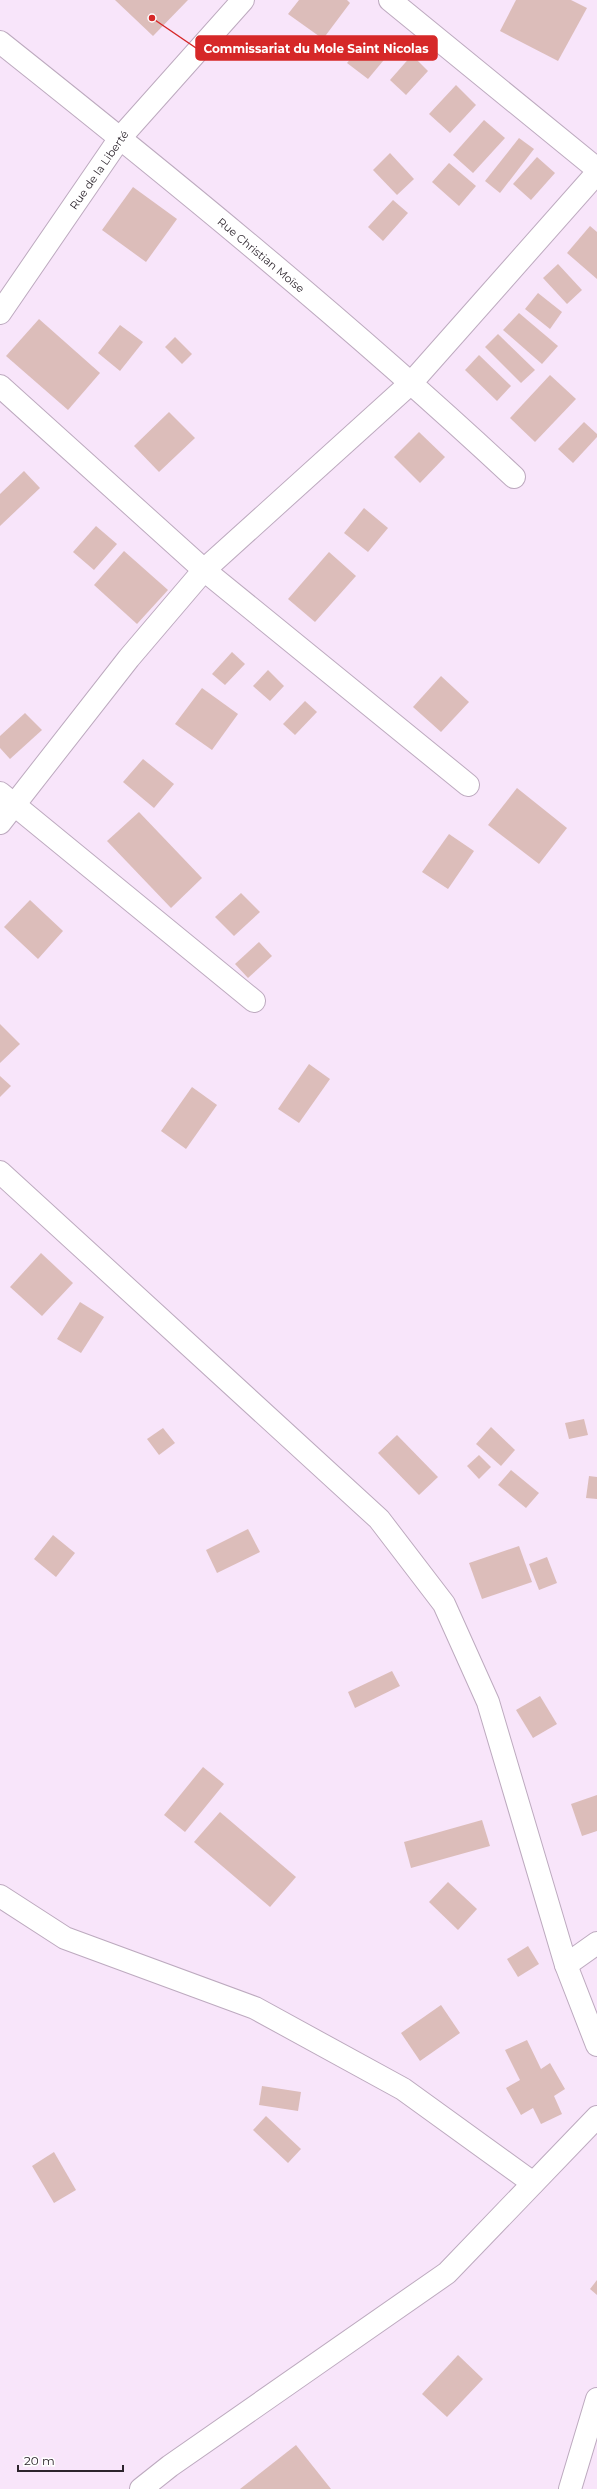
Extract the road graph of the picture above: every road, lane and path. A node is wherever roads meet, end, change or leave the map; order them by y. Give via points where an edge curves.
1 (243, 0) edge
2 (390, 0) edge
3 (0, 42) edge
4 (120, 138) junction
5 (597, 168) edge
6 (597, 173) edge
7 (0, 313) edge
8 (412, 382) junction
9 (0, 386) edge
10 (514, 477) dead end
11 (204, 570) junction
12 (468, 785) dead end
13 (7, 798) edge
14 (0, 823) edge
15 (254, 1001) dead end
16 (0, 1172) edge
17 (0, 1896) edge
18 (597, 1943) edge
19 (566, 1965) junction
20 (597, 2046) edge
21 (597, 2117) edge
22 (533, 2183) junction
23 (597, 2399) edge
24 (141, 2489) edge
25 (570, 2489) edge

1 - 4 street, Rue de la Liberté
2 - 5 street
3 - 4 street, Rue Christian Moïse
4 - 7 street, Rue de la Liberté
4 - 8 street, Rue Christian Moïse
6 - 8 street
8 - 10 street, Rue Christian Moïse
8 - 11 street
9 - 11 street
11 - 12 street
11 - 13 street
13 - 14 street
13 - 15 street
16 - 19 street via 379,1519 444,1604 488,1702
17 - 22 street via 65,1938 255,2008 403,2089
18 - 19 street
19 - 20 street
21 - 22 street
22 - 24 street via 447,2273 170,2466
23 - 25 street

